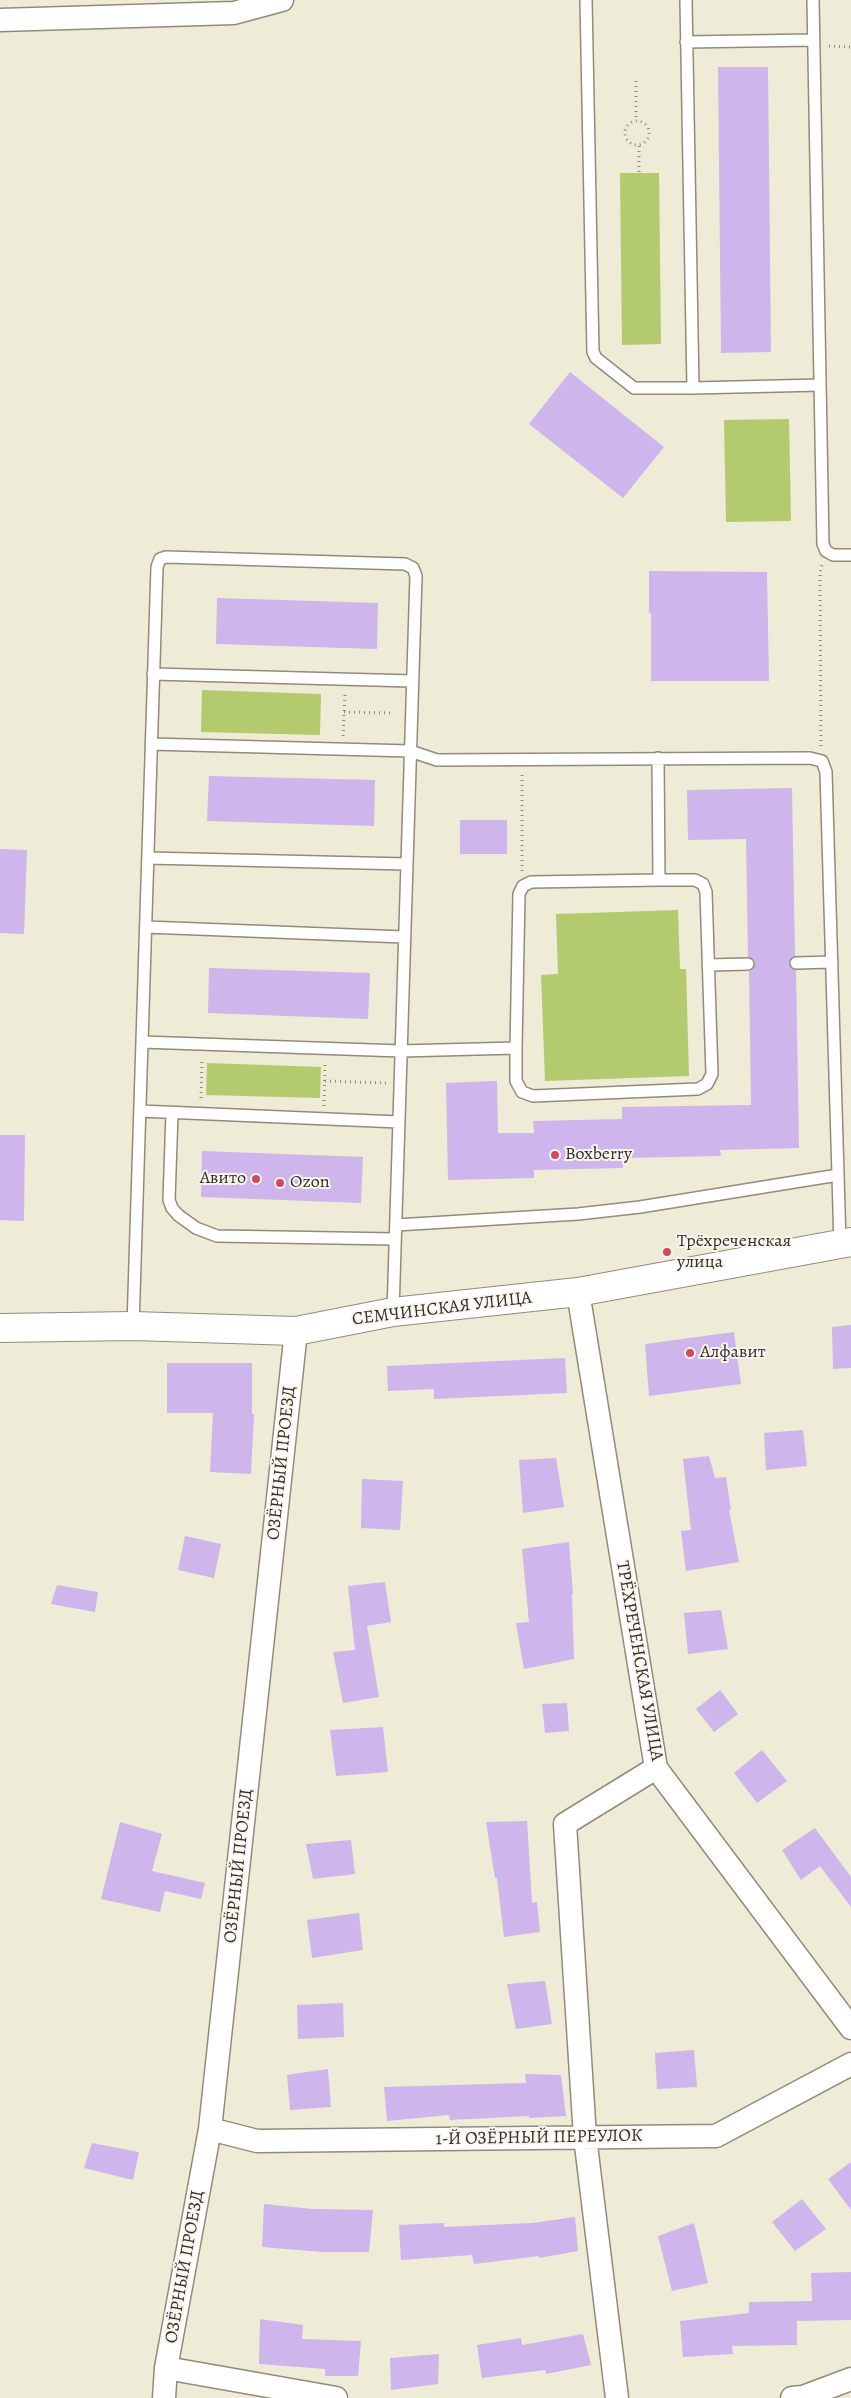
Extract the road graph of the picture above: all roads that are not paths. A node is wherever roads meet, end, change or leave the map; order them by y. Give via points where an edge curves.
1 (282, 0) edge
2 (586, 0) edge
3 (686, 0) edge
4 (813, 0) edge
5 (201, 7) edge
6 (0, 20) edge
7 (686, 42) junction
8 (814, 43) junction
9 (820, 385) junction
10 (693, 388) junction
11 (851, 555) edge
12 (153, 674) junction
13 (412, 681) junction
14 (151, 744) junction
15 (410, 751) junction
16 (658, 758) junction
17 (148, 858) junction
18 (407, 864) junction
19 (659, 880) junction
20 (146, 927) junction
21 (404, 937) junction
22 (832, 962) junction
23 (796, 963) dead end
24 (748, 964) dead end
25 (708, 965) junction
26 (142, 1042) junction
27 (516, 1048) junction
28 (401, 1051) junction
29 (140, 1111) junction
30 (172, 1112) junction
31 (399, 1122) junction
32 (838, 1175) junction
33 (396, 1225) junction
34 (395, 1239) junction
35 (845, 1243) edge
36 (578, 1292) junction
37 (393, 1312) junction
38 (134, 1326) junction
39 (0, 1328) edge
40 (296, 1331) junction
41 (656, 1768) junction
42 (851, 2028) edge
43 (851, 2064) edge
44 (210, 2129) junction
45 (585, 2137) junction
46 (166, 2368) junction
47 (851, 2379) edge
48 (164, 2398) edge
49 (336, 2398) edge
50 (617, 2398) edge
51 (792, 2398) edge

1 - 5 street via 234,13
2 - 10 lane via 593,352 596,358 634,388
3 - 7 lane
4 - 8 lane
5 - 6 street
7 - 8 lane
7 - 10 lane
8 - 9 lane
9 - 10 lane
9 - 11 lane via 823,544 833,555
12 - 13 lane
12 - 13 lane via 157,567 160,559 166,557 405,564 413,568 416,576
12 - 14 lane
13 - 15 lane
14 - 15 lane
14 - 17 lane
15 - 16 lane via 437,760
15 - 18 lane
16 - 19 lane
16 - 22 lane via 810,758 822,762 826,772
17 - 18 lane
17 - 20 lane
18 - 21 lane
19 - 25 lane via 695,880 703,884 706,892
19 - 27 lane via 531,882 523,886 519,894
20 - 21 lane
20 - 26 lane
21 - 28 lane
22 - 23 lane
22 - 32 lane
24 - 25 lane
25 - 27 lane via 712,1074 707,1084 698,1089 533,1096 522,1092 516,1081
26 - 28 lane
26 - 29 lane
27 - 28 lane
28 - 31 lane
29 - 30 lane
29 - 38 lane
30 - 31 lane
30 - 34 lane via 169,1200 178,1215 196,1228 217,1236
31 - 33 lane
32 - 33 lane via 640,1207
32 - 35 lane
33 - 34 lane
34 - 37 lane
35 - 36 street, СЕМЧИНСКАЯ УЛИЦА
36 - 37 street, СЕМЧИНСКАЯ УЛИЦА
36 - 41 street, ТРЁХРЕЧЕНСКАЯ УЛИЦА
37 - 40 street, СЕМЧИНСКАЯ УЛИЦА
38 - 39 street, СЕМЧИНСКАЯ УЛИЦА
38 - 40 street, СЕМЧИНСКАЯ УЛИЦА
40 - 44 street, ОЗЁРНЫЙ ПРОЕЗД
41 - 42 street, ТРЁХРЕЧЕНСКАЯ УЛИЦА
41 - 45 street via 565,1824
43 - 45 street, 1-Й ОЗЁРНЫЙ ПЕРЕУЛОК via 716,2136
44 - 45 street, 1-Й ОЗЁРНЫЙ ПЕРЕУЛОК via 257,2141
44 - 46 street, ОЗЁРНЫЙ ПРОЕЗД
45 - 50 street
46 - 48 street, ОЗЁРНЫЙ ПРОЕЗД
46 - 49 street
47 - 51 street

